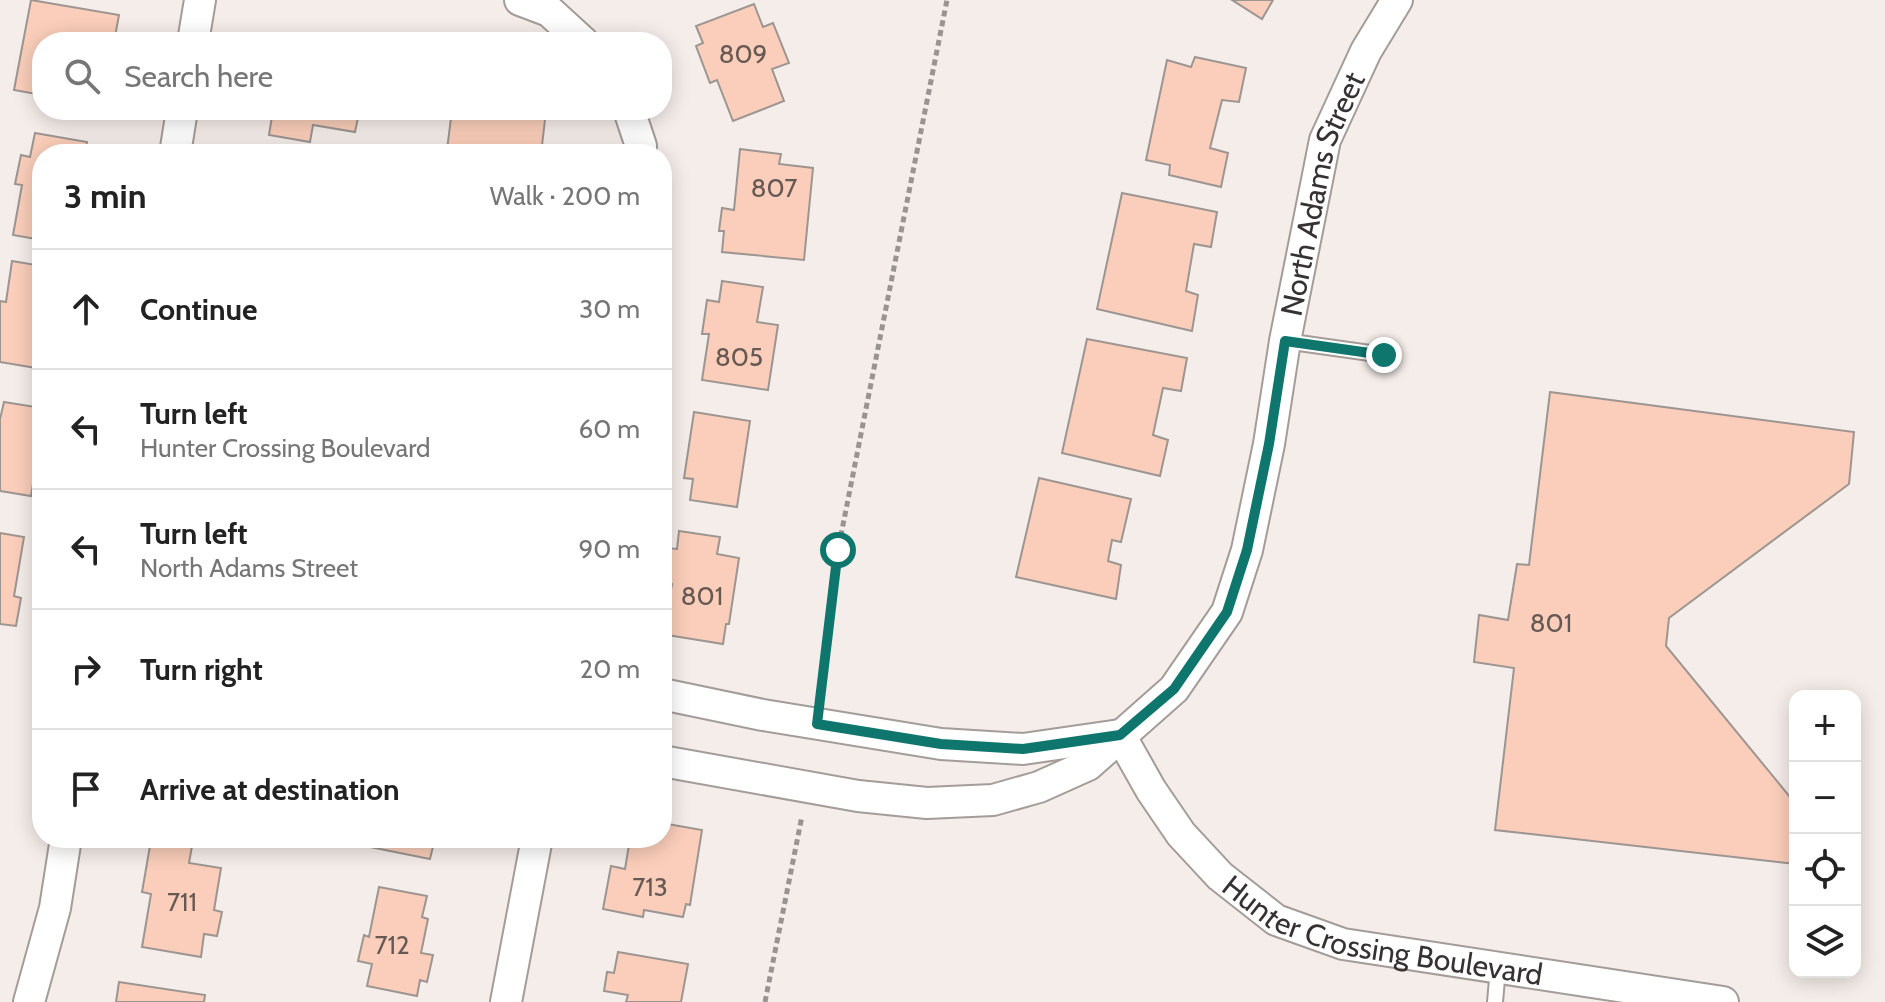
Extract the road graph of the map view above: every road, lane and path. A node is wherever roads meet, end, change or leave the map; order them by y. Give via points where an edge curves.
1 (200, 0) edge
2 (520, 0) edge
3 (947, 0) edge
4 (1397, 0) edge
5 (195, 32) edge
6 (572, 32) edge
7 (180, 120) edge
8 (632, 120) edge
9 (177, 144) edge
10 (640, 144) edge
11 (1285, 341) junction
12 (1384, 355) dead end
13 (672, 696) edge
14 (817, 724) junction
15 (1120, 735) junction
16 (672, 763) edge
17 (808, 787) junction
18 (64, 848) edge
19 (535, 848) edge
20 (1498, 968) junction
21 (29, 1002) edge
22 (506, 1002) edge
23 (765, 1002) edge
24 (1495, 1002) edge
25 (1723, 1002) edge

1 - 5 street
2 - 6 street via 549,11
3 - 14 path via 838,550
4 - 11 street, North Adams Street via 1366,51 1325,140
7 - 9 street
8 - 10 street
11 - 12 lane
11 - 15 street, North Adams Street via 1247,550 1227,612 1174,689
13 - 14 street
14 - 15 street via 941,744 1023,749
15 - 17 street via 1088,765 993,800 927,803
15 - 20 street, Hunter Crossing Boulevard via 1181,834 1220,876 1276,920 1343,944
16 - 17 street
17 - 23 path
18 - 21 street via 55,908
19 - 22 street
20 - 24 lane
20 - 25 street, Hunter Crossing Boulevard

